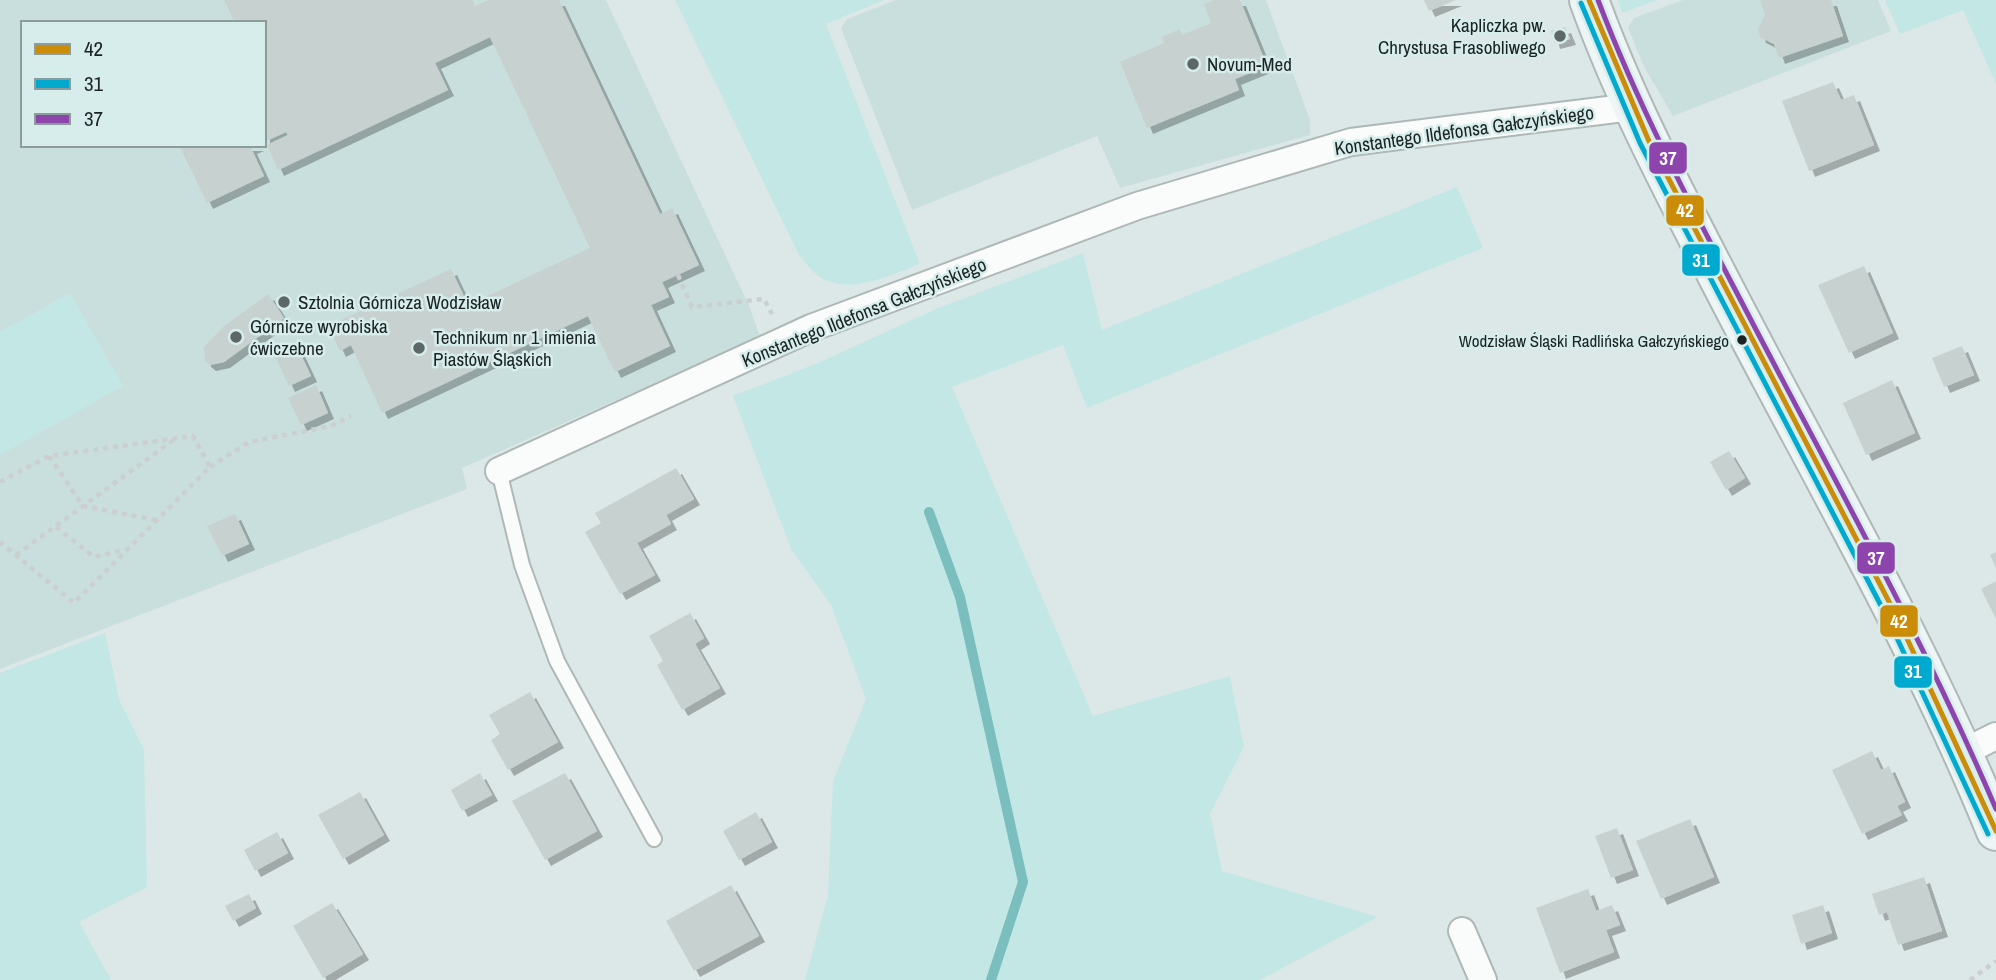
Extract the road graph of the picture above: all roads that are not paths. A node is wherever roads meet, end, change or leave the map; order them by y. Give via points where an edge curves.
1 (1590, 0) edge
2 (1632, 107) junction
3 (499, 471) joint
4 (1980, 744) edge
5 (1996, 831) edge
6 (654, 839) dead end
7 (1462, 931) dead end
8 (1483, 980) edge

1 - 2 street
2 - 3 street, Konstantego Ildefonsa Gałczyńskiego via 1351,142 1137,206 783,341
2 - 4 street
3 - 6 lane, Konstantego Ildefonsa Gałczyńskiego via 523,565 557,661
4 - 5 street
7 - 8 street

